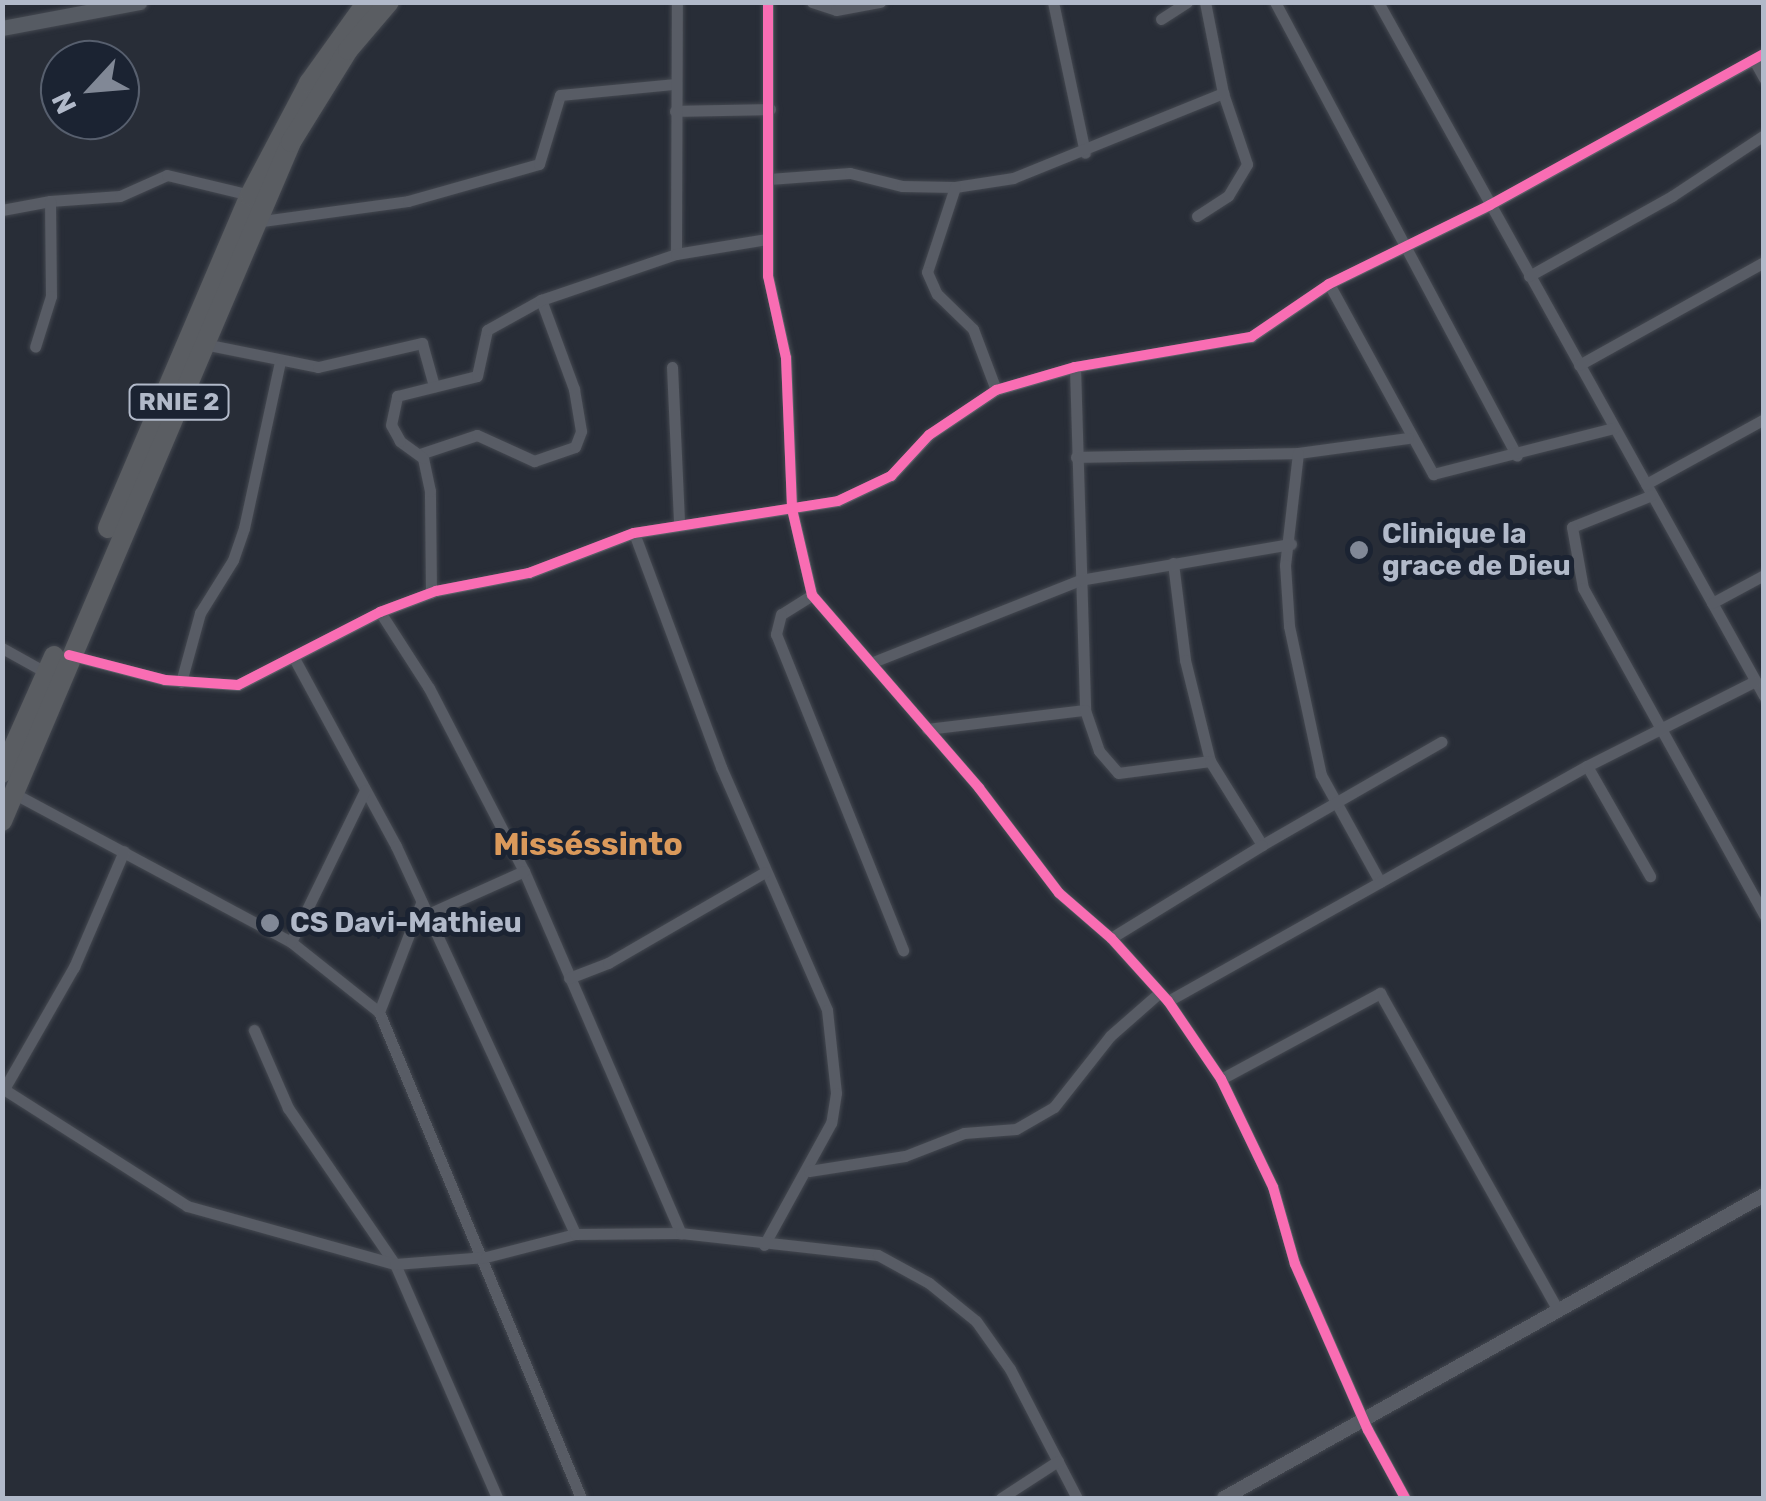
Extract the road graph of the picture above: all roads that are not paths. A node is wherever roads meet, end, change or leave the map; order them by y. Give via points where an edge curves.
1 (140, 2) edge
2 (367, 2) edge
3 (389, 2) edge
4 (677, 2) edge
5 (785, 2) edge
6 (812, 2) edge
7 (880, 2) edge
8 (1053, 2) edge
9 (1187, 2) edge
10 (1205, 2) edge
11 (1275, 2) edge
12 (1378, 2) edge
13 (120, 4) edge
14 (768, 4) edge
15 (1161, 19) dead end
16 (2, 28) edge
17 (1759, 57) edge
18 (1764, 78) edge
19 (676, 84) junction
20 (1223, 93) junction
21 (770, 109) junction
22 (674, 111) junction
23 (1764, 135) edge
24 (1085, 153) junction
25 (769, 179) junction
26 (955, 187) junction
27 (250, 195) junction
28 (50, 202) junction
29 (1490, 205) junction
30 (2, 210) edge
31 (1197, 216) dead end
32 (260, 221) junction
33 (238, 223) junction
34 (767, 239) junction
35 (1406, 243) junction
36 (676, 254) junction
37 (1764, 262) edge
38 (1530, 276) junction
39 (1329, 284) junction
40 (541, 300) junction
41 (202, 343) junction
42 (35, 348) dead end
43 (280, 360) junction
44 (1579, 364) junction
45 (672, 367) dead end
46 (1074, 367) junction
47 (434, 386) junction
48 (996, 390) junction
49 (1764, 419) edge
50 (1614, 428) junction
51 (1408, 438) junction
52 (1298, 453) junction
53 (420, 454) junction
54 (1517, 456) junction
55 (1076, 457) junction
56 (1649, 490) junction
57 (792, 509) junction
58 (679, 523) junction
59 (634, 533) junction
60 (1291, 544) junction
61 (1173, 563) junction
62 (1764, 575) edge
63 (1080, 580) junction
64 (430, 594) junction
65 (812, 595) junction
66 (1712, 603) junction
67 (380, 612) junction
68 (2, 648) edge
69 (69, 655) junction
70 (295, 660) junction
71 (873, 662) junction
72 (47, 673) junction
73 (1755, 681) junction
74 (181, 682) junction
75 (1764, 696) edge
76 (1085, 710) junction
77 (1662, 727) junction
78 (927, 729) junction
79 (1441, 742) dead end
80 (1210, 761) junction
81 (1587, 766) junction
82 (2, 772) edge
83 (366, 790) junction
84 (15, 794) junction
85 (1336, 804) junction
86 (2, 821) edge
87 (1262, 845) junction
88 (124, 851) junction
89 (524, 872) junction
90 (765, 872) junction
91 (1650, 876) dead end
92 (1380, 882) junction
93 (424, 908) junction
94 (1764, 915) edge
95 (1112, 938) junction
96 (290, 942) junction
97 (903, 950) dead end
98 (569, 978) junction
99 (1164, 997) junction
100 (379, 1012) junction
101 (254, 1030) dead end
102 (1220, 1079) junction
103 (3, 1088) edge
104 (810, 1172) junction
105 (1764, 1194) edge
106 (681, 1233) junction
107 (575, 1234) junction
108 (764, 1245) junction
109 (486, 1257) junction
110 (395, 1264) junction
111 (1557, 1308) junction
112 (1366, 1414) junction
113 (1058, 1461) junction
114 (498, 1498) edge
115 (582, 1498) edge
116 (1001, 1498) edge
117 (1077, 1498) edge
118 (1224, 1498) edge
119 (1405, 1498) edge

1 - 13 main road
2 - 27 highway, RNIE 2 / RNIE 2 via 309,83
3 - 32 highway, RNIE 2 / RNIE 2 via 305,116
4 - 19 street
5 - 14 street
6 - 7 street via 836,10
8 - 24 street
9 - 15 street
10 - 20 street
11 - 35 street
12 - 29 street
13 - 16 main road
14 - 21 street
17 - 18 street
17 - 29 street
19 - 22 street
19 - 32 street via 560,95 539,164 408,200
20 - 24 street
20 - 31 street via 1247,164 1228,196
21 - 22 street
21 - 25 street
22 - 36 street
23 - 38 street
24 - 26 street via 1013,178
25 - 26 street via 850,174 913,188
25 - 34 street
26 - 48 street via 927,272 938,294 973,328
27 - 28 street via 166,175 120,196
27 - 33 highway, RNIE 2 / RNIE 2
28 - 30 street
28 - 42 street via 51,296
29 - 35 street
29 - 38 street
32 - 33 street
32 - 41 highway, RNIE 2 / RNIE 2
33 - 72 highway, RNIE 2 / RNIE 2
34 - 36 street
34 - 57 street via 786,358
35 - 39 street
35 - 54 street via 1431,302
36 - 40 street
37 - 44 street
38 - 44 street
39 - 46 street via 1241,341
39 - 51 street
40 - 47 street via 487,330 477,376
40 - 53 street via 574,388 581,431 575,447 534,461 477,435
41 - 43 street
41 - 69 highway, RNIE 2 / RNIE 2
43 - 47 street via 346,365 422,342
43 - 74 street via 244,528 234,560 200,613
44 - 50 street
45 - 58 street
46 - 48 street
46 - 55 street
47 - 53 street via 397,396 389,412 396,436
48 - 57 street via 929,435 874,488
49 - 56 street
50 - 54 street
50 - 56 street
51 - 52 street
51 - 54 street via 1432,474
52 - 55 street
52 - 60 street
53 - 64 street via 430,491
55 - 63 street
56 - 66 street
56 - 77 street via 1575,524 1571,532 1586,596
57 - 58 street
57 - 65 street
58 - 59 street
59 - 64 street via 530,573
59 - 90 street
60 - 61 street
60 - 85 street via 1285,601 1314,752
61 - 63 street
61 - 80 street via 1186,660
62 - 66 street
63 - 71 street
63 - 76 street
64 - 67 street
65 - 71 street
65 - 97 street via 781,614 776,634
66 - 73 street
67 - 70 street
67 - 89 street via 429,688
68 - 72 street
69 - 74 street
69 - 84 highway, RNIE 2 / RNIE 2
70 - 74 street via 238,684
70 - 83 street
71 - 78 street
72 - 82 highway, RNIE 2 / RNIE 2
73 - 75 street
73 - 77 street
76 - 78 street
76 - 80 street via 1100,752 1118,772 1154,773
77 - 81 street
77 - 94 street
78 - 95 street via 1059,893
79 - 85 street
80 - 87 street
81 - 91 street
81 - 92 street
83 - 93 street
83 - 96 street
84 - 86 highway, RNIE 2 / RNIE 2
84 - 88 street
85 - 87 street
85 - 92 street
87 - 95 street
88 - 96 street
88 - 103 street via 74,967
89 - 93 street
89 - 98 street
90 - 98 street via 608,963
90 - 104 street via 828,1010 836,1093 832,1123
92 - 99 street
93 - 100 street
93 - 107 street
95 - 99 street
96 - 100 street
98 - 106 street
99 - 102 street
99 - 104 street via 1110,1036 1054,1107 1016,1129 964,1133 904,1156
100 - 109 street
101 - 110 street via 288,1108
102 - 111 street via 1380,993
102 - 112 street
103 - 110 street via 187,1206
104 - 108 street
105 - 111 street
106 - 107 street
106 - 108 street
107 - 109 street
108 - 113 street via 878,1255 929,1283 987,1337
109 - 110 street
109 - 115 street
110 - 114 street
111 - 112 street
112 - 118 street
112 - 119 street via 1372,1439
113 - 116 street
113 - 117 street

